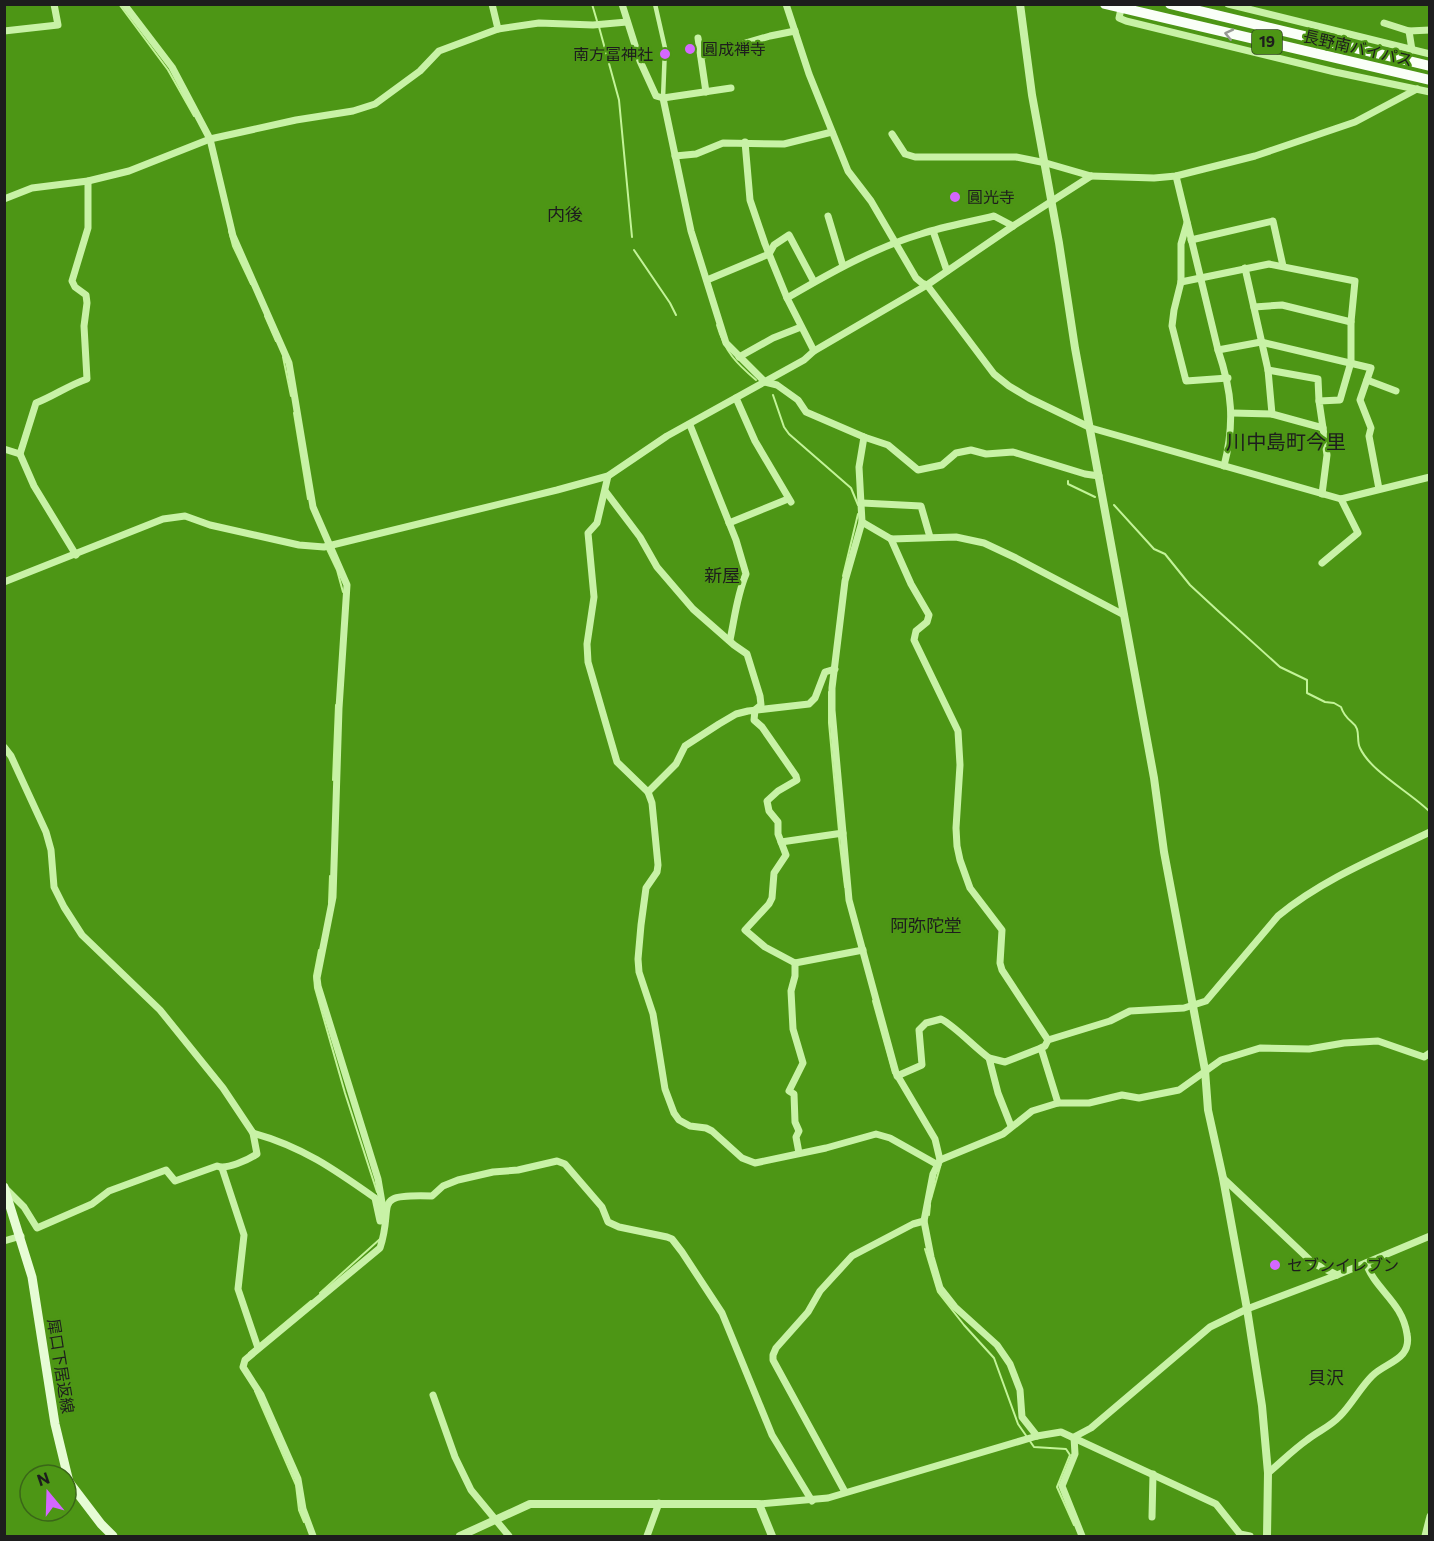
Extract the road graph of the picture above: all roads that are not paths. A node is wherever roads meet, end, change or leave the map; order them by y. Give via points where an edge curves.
1 (54, 4) edge
2 (124, 4) edge
3 (492, 4) edge
4 (622, 4) edge
5 (655, 4) edge
6 (786, 4) edge
7 (1020, 4) edge
8 (1105, 4) edge
9 (1170, 4) edge
10 (1228, 4) edge
11 (1121, 9) junction
12 (627, 22) junction
13 (1384, 23) dead end
14 (498, 29) junction
15 (1430, 30) edge
16 (4, 31) edge
17 (795, 31) junction
18 (1409, 32) junction
19 (1343, 33) junction
20 (698, 38) dead end
21 (1340, 45) junction
22 (1412, 50) junction
23 (1430, 54) edge
24 (701, 56) junction
25 (1338, 59) junction
26 (1430, 66) edge
27 (1335, 72) junction
28 (1430, 80) edge
29 (730, 88) dead end
30 (1417, 89) junction
31 (706, 92) junction
32 (1430, 92) edge
33 (663, 98) junction
34 (832, 132) junction
35 (892, 135) dead end
36 (210, 139) junction
37 (745, 142) junction
38 (675, 156) junction
39 (1046, 163) junction
40 (1091, 176) junction
41 (1176, 176) junction
42 (88, 181) junction
43 (4, 199) edge
44 (1052, 202) junction
45 (828, 216) dead end
46 (1187, 220) junction
47 (1013, 226) junction
48 (933, 231) junction
49 (1191, 240) junction
50 (895, 243) junction
51 (768, 254) junction
52 (843, 266) junction
53 (1283, 266) junction
54 (1245, 268) junction
55 (947, 271) junction
56 (1200, 277) junction
57 (707, 280) junction
58 (814, 282) junction
59 (1181, 282) junction
60 (927, 285) junction
61 (787, 298) junction
62 (1254, 307) junction
63 (1351, 322) junction
64 (801, 327) junction
65 (1261, 342) junction
66 (1218, 350) junction
67 (814, 351) junction
68 (739, 357) junction
69 (1351, 362) junction
70 (1268, 370) junction
71 (1228, 378) junction
72 (1367, 380) junction
73 (765, 382) junction
74 (1396, 391) dead end
75 (736, 398) junction
76 (1319, 401) junction
77 (1232, 413) junction
78 (1272, 414) junction
79 (690, 424) junction
80 (1091, 428) junction
81 (1323, 428) junction
82 (864, 437) junction
83 (4, 449) edge
84 (20, 454) junction
85 (1224, 466) junction
86 (608, 476) junction
87 (1099, 476) junction
88 (1430, 477) edge
89 (1379, 489) junction
90 (606, 492) junction
91 (1322, 494) junction
92 (1341, 498) junction
93 (862, 503) junction
94 (862, 522) junction
95 (729, 523) junction
96 (930, 537) junction
97 (891, 539) junction
98 (327, 546) junction
99 (76, 555) junction
100 (1323, 563) dead end
101 (4, 582) edge
102 (1124, 615) junction
103 (730, 640) junction
104 (835, 669) junction
105 (755, 710) junction
106 (4, 747) edge
107 (648, 792) junction
108 (1430, 832) edge
109 (843, 833) junction
110 (781, 842) junction
111 (863, 950) junction
112 (795, 963) junction
113 (1193, 1007) junction
114 (1048, 1040) junction
115 (1041, 1048) junction
116 (1430, 1053) edge
117 (989, 1059) junction
118 (1204, 1070) junction
119 (897, 1076) junction
120 (1058, 1103) junction
121 (1011, 1126) junction
122 (252, 1133) junction
123 (799, 1153) junction
124 (939, 1162) junction
125 (222, 1168) junction
126 (1223, 1178) junction
127 (5, 1187) edge
128 (385, 1220) junction
129 (924, 1221) junction
130 (21, 1236) junction
131 (1430, 1236) edge
132 (4, 1241) edge
133 (1366, 1263) junction
134 (1337, 1275) junction
135 (1247, 1309) junction
136 (257, 1346) junction
137 (433, 1395) dead end
138 (1037, 1436) junction
139 (1074, 1437) junction
140 (1268, 1473) junction
141 (1153, 1474) junction
142 (845, 1492) junction
143 (812, 1501) junction
144 (659, 1503) junction
145 (759, 1504) junction
146 (1430, 1516) edge
147 (1152, 1517) dead end
148 (495, 1520) junction
149 (113, 1536) edge
150 (314, 1536) edge
151 (460, 1536) edge
152 (509, 1536) edge
153 (647, 1536) edge
154 (772, 1536) edge
155 (1082, 1536) edge
156 (1250, 1536) edge
157 (1267, 1536) edge
158 (1425, 1536) edge

1 - 16 street via 58,25
2 - 36 street via 172,67
3 - 14 street
4 - 12 street
5 - 33 street via 665,48
6 - 17 street
7 - 39 street
8 - 11 highway, 長野南バイパス / 19
9 - 21 highway, 長野南バイパス / 19
10 - 19 street
25 -> 11 highway, 長野南バイパス / 19
11 - 27 street via 1119,18 1126,21
12 - 14 street via 539,23
12 - 33 street via 656,96
13 - 18 street
14 - 36 street via 439,51 420,71 375,104
15 - 18 street
17 - 24 street
17 - 34 street
18 - 22 street
19 - 21 street
19 - 22 street
20 - 24 street
21 - 26 highway, 長野南バイパス / 19
22 - 23 street
24 - 31 street
25 - 27 street
25 - 28 highway, 長野南バイパス / 19
27 - 30 street
29 - 31 street
30 - 32 street
30 - 41 street via 1344,126 1255,156
31 - 33 street
33 - 38 street
34 - 37 street via 784,144
34 - 50 street via 848,171
35 - 39 street via 905,154 915,157 1016,157
36 - 42 street via 129,171
36 - 98 street via 233,236 289,363 313,507
37 - 38 street via 723,143 696,154
37 - 51 street via 750,200
38 - 57 street via 691,231
39 - 40 street
39 - 44 street
40 - 41 street
40 - 44 street
41 - 46 street
42 - 43 street via 32,188
42 - 84 street via 88,228 72,281 86,295 87,379 36,403
44 - 47 street
44 - 80 street
45 - 52 street
46 - 49 street
46 - 59 street via 1181,244
47 - 48 street via 994,216
47 - 55 street
48 - 50 street
48 - 55 street
49 - 53 street via 1273,221
49 - 56 street
50 - 52 street
50 - 60 street via 916,278
51 - 57 street
51 - 58 street via 789,235
51 - 61 street
52 - 58 street
53 - 54 street
53 - 63 street via 1355,281
54 - 56 street
54 - 62 street
55 - 60 street
56 - 59 street
56 - 66 street
57 - 68 street via 726,343
58 - 61 street
59 - 71 street via 1172,326 1186,381
60 - 67 street
60 - 80 street via 994,374 1029,398
61 - 64 street
62 - 63 street via 1282,305
62 - 65 street
63 - 69 street
64 - 67 street
64 - 68 street
65 - 66 street
65 - 69 street
65 - 70 street
66 - 71 street
67 - 73 street
68 - 73 street
69 - 72 street via 1371,368
69 - 76 street via 1340,400
70 - 76 street via 1318,379
70 - 78 street
71 - 77 street
72 - 74 street
72 - 89 street via 1360,400 1371,428 1369,436
73 - 75 street
73 - 82 street via 777,385 798,400 806,412
75 - 79 street
75 - 95 street via 789,500
76 - 81 street
77 - 78 street
77 - 85 street
78 - 81 street
79 - 86 street
79 - 95 street
80 - 85 street
80 - 87 street
81 - 91 street via 1327,455
82 - 87 street via 888,445 918,470 942,465 956,453 971,450 986,454 1013,452
82 - 93 street via 859,467
83 - 84 street
84 - 99 street via 34,486
85 - 91 street
86 - 90 street
86 - 98 street
87 - 102 street
88 - 89 street
89 - 92 street
90 - 103 street via 657,567 693,609
90 - 107 street via 597,523 588,533 594,597 588,662 617,762
91 - 92 street
92 - 100 street via 1358,533
93 - 94 street
93 - 96 street via 921,506
94 - 97 street
94 - 104 street via 845,581
95 - 103 street via 746,574 737,594
96 - 97 street
96 - 102 street via 984,543
97 - 114 street via 929,615 914,640 958,731 956,828 960,860 970,888 1002,930 1002,970
98 - 99 street via 299,545 185,516 163,519
98 - 128 street via 347,585 333,897 317,978 378,1179
99 - 101 street
102 - 113 street
103 - 105 street via 747,654 760,696 761,705
104 - 105 street via 825,672 809,704
104 - 109 street via 832,710
105 - 107 street via 736,714 699,735
105 - 110 street via 754,720 797,780 767,801 778,822
106 - 122 street via 46,832 54,886 64,907 82,934 160,1010 224,1088
107 - 123 street via 658,865 646,888 638,966 674,1113 685,1124 712,1131 742,1158 755,1163
108 - 113 street via 1320,886 1290,906 1206,1001
109 - 110 street
109 - 111 street via 849,900
110 - 112 street via 786,855 774,873 772,898 746,930 765,947
111 - 112 street
111 - 119 street
112 - 123 street via 791,991 793,1029 803,1063 789,1090 794,1094
113 - 114 street via 1130,1011
113 - 118 street
114 - 115 street
115 - 117 street via 1005,1062
115 - 120 street
116 - 118 street via 1424,1057 1378,1041 1309,1049 1260,1048 1221,1060
117 - 119 street via 941,1019 926,1023 919,1030 922,1065
117 - 121 street
118 - 120 street via 1179,1090 1157,1095
118 - 126 street
119 - 124 street via 935,1139
120 - 121 street via 1032,1111
121 - 124 street via 1003,1134
122 - 125 street via 257,1154
122 - 128 street via 289,1144 316,1158 375,1198 380,1221
123 - 124 street via 876,1134
124 - 129 street
125 - 127 street via 217,1166 175,1181 165,1170 109,1191 93,1204 37,1228
125 - 136 street via 244,1235 238,1289
126 - 134 street via 1313,1263
126 - 135 street
127 - 130 main road, 犀口下居返線
128 - 136 street via 380,1248
128 - 143 street via 386,1208 395,1196 432,1196 458,1180 561,1161 602,1207 608,1222 672,1239 682,1252 722,1313 772,1435
129 - 138 street via 940,1288 997,1345 1010,1364 1020,1390 1022,1417
129 - 142 street via 852,1256 820,1291 773,1355
130 - 132 street
130 - 149 main road, 犀口下居返線 via 69,1482
131 - 133 street
133 - 134 street
133 - 140 street via 1405,1322 1407,1350 1372,1375 1327,1429 1309,1438
134 - 135 street
135 - 139 street via 1210,1327 1091,1428
135 - 140 street
136 - 150 street via 243,1367 261,1395 298,1479 303,1509
137 - 148 street via 471,1490
138 - 139 street via 1061,1432
138 - 142 street
139 - 141 street
139 - 155 street via 1075,1454 1062,1486
140 - 157 street
141 - 147 street
141 - 156 street via 1216,1504 1240,1534
142 - 143 street
143 - 145 street
144 - 145 street
144 - 148 street via 530,1504
144 - 153 street
145 - 154 street
146 - 158 street
148 - 151 street
148 - 152 street

